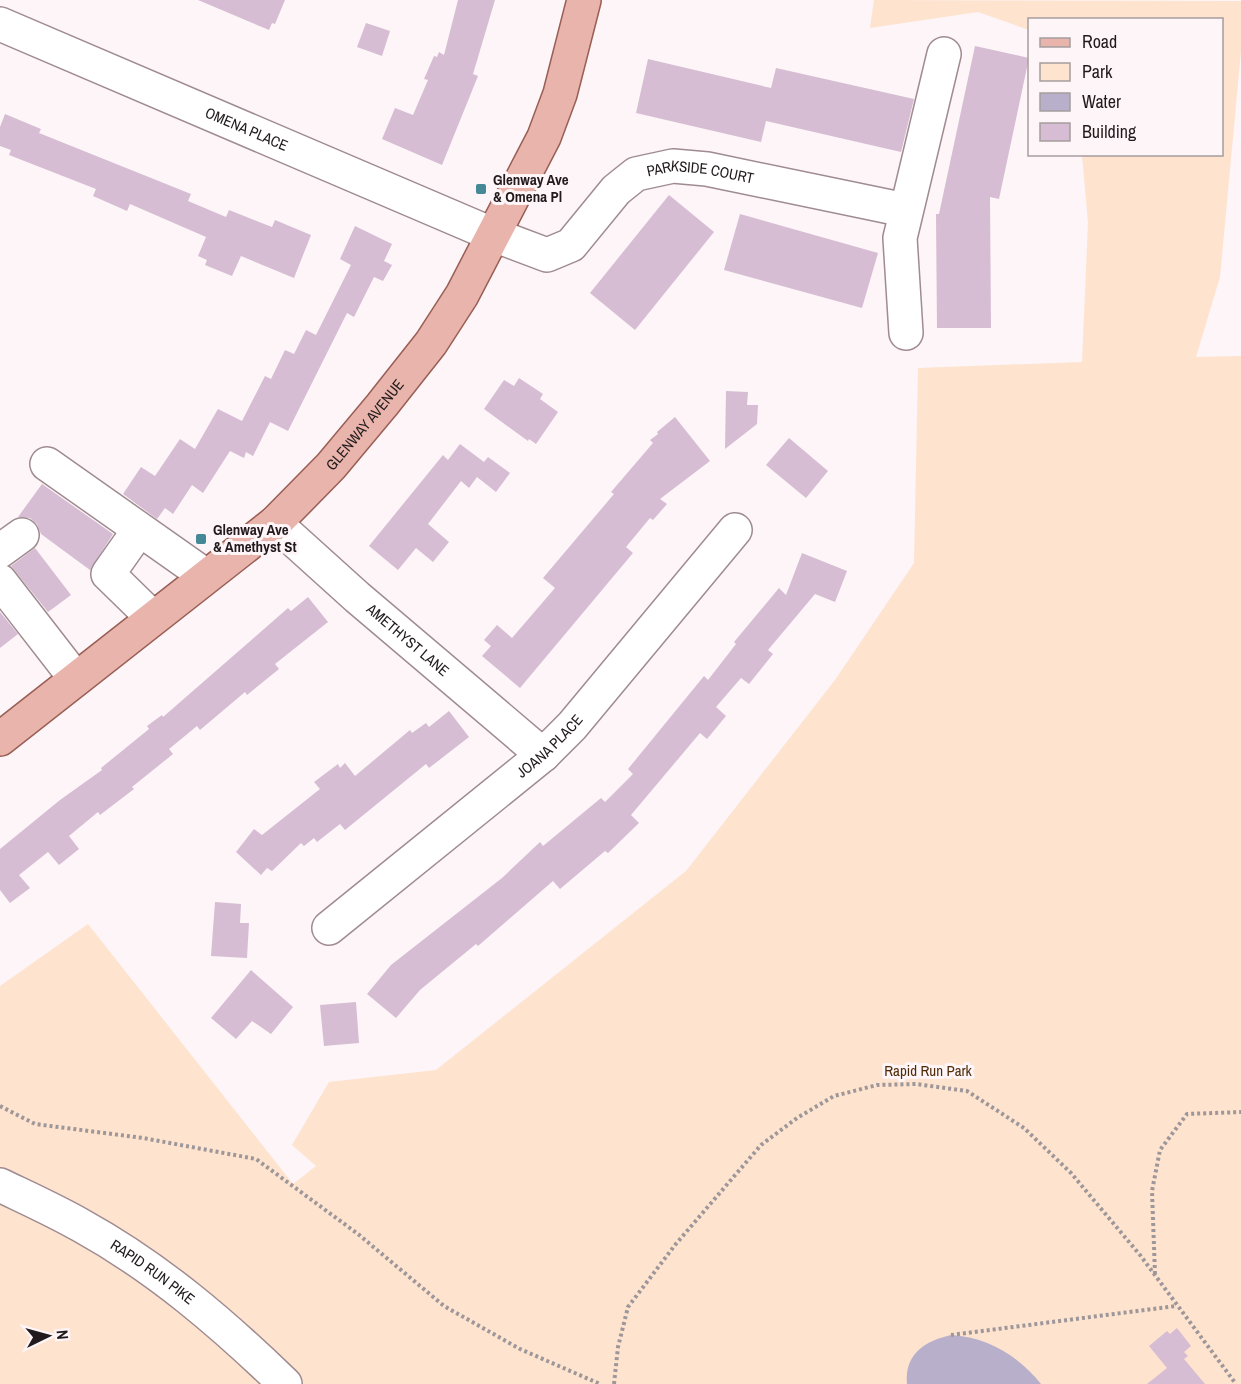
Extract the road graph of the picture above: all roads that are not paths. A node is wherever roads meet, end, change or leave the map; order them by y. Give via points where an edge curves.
1 (584, 0) edge
2 (0, 24) edge
3 (944, 54) dead end
4 (905, 210) junction
5 (494, 235) junction
6 (906, 333) dead end
7 (47, 464) dead end
8 (275, 523) junction
9 (139, 530) junction
10 (735, 530) dead end
11 (206, 576) junction
12 (0, 581) edge
13 (153, 618) junction
14 (76, 679) junction
15 (0, 739) edge
16 (543, 755) junction
17 (330, 928) dead end
18 (0, 1185) edge
19 (285, 1384) edge

1 - 5 main road, GLENWAY AVENUE via 560,94
2 - 5 street, OMENA PLACE
3 - 4 street
4 - 5 street, PARKSIDE COURT via 707,169 673,166 636,174 615,190 580,237 560,252 547,255
4 - 6 street via 900,238
5 - 8 main road, GLENWAY AVENUE via 431,343 331,466
7 - 9 street
8 - 11 main road, GLENWAY AVENUE
8 - 16 street, AMETHYST LANE
9 - 11 street
9 - 13 street via 108,574
10 - 16 street, JOANA PLACE via 572,726
11 - 13 main road, GLENWAY AVENUE
12 - 14 street
13 - 14 main road, GLENWAY AVENUE
14 - 15 main road, GLENWAY AVENUE
16 - 17 street, JOANA PLACE
18 - 19 street, RAPID RUN PIKE via 83,1226 162,1277 206,1311

